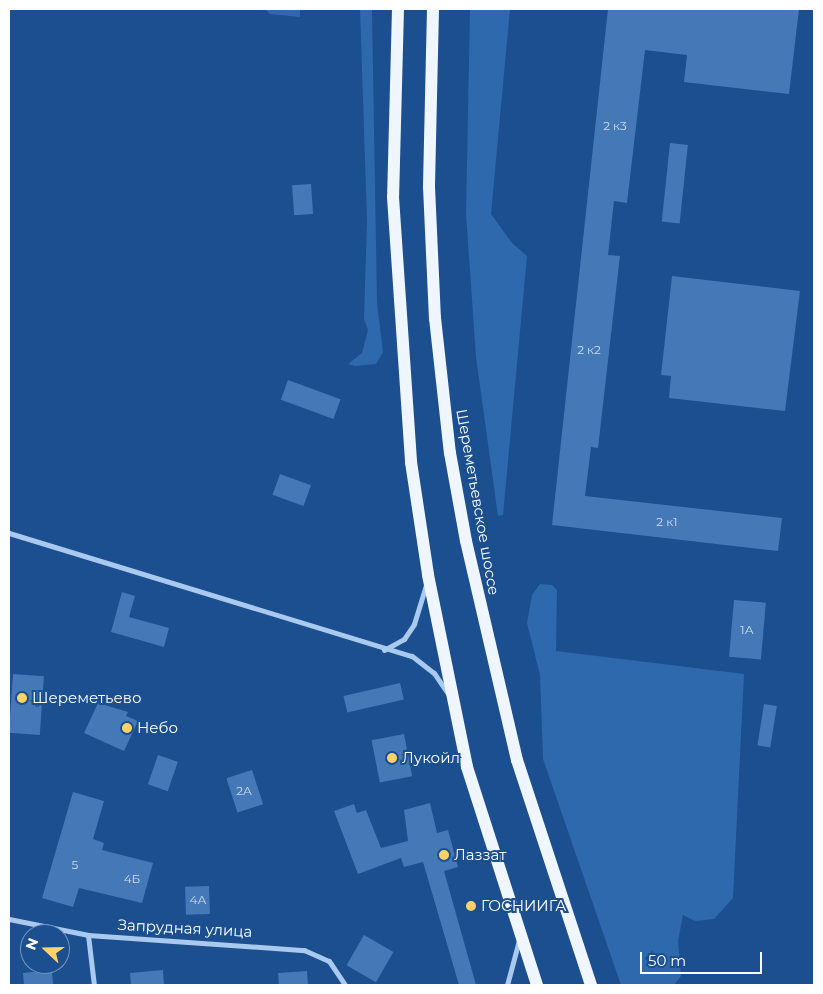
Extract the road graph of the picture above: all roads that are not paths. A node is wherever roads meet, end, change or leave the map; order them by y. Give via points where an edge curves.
1 (398, 9) edge
2 (433, 9) edge
3 (9, 533) edge
4 (428, 575) junction
5 (384, 650) junction
6 (454, 703) junction
7 (9, 919) edge
8 (88, 935) junction
9 (520, 937) junction
10 (94, 985) edge
11 (345, 985) edge
12 (506, 985) edge
13 (537, 985) edge
14 (591, 985) edge

1 - 4 main road via 393,196 398,300 411,462
2 - 14 main road, Шереметьевское шоссе via 429,187 436,318 450,452 466,541 516,760
3 - 5 street
4 - 5 street via 414,624 404,639
4 - 6 main road
5 - 6 street via 412,656 434,673
6 - 9 main road via 467,767
7 - 8 street, Запрудная улица
8 - 10 street
8 - 11 street, Запрудная улица via 304,950 329,962
9 - 12 street
9 - 13 main road

